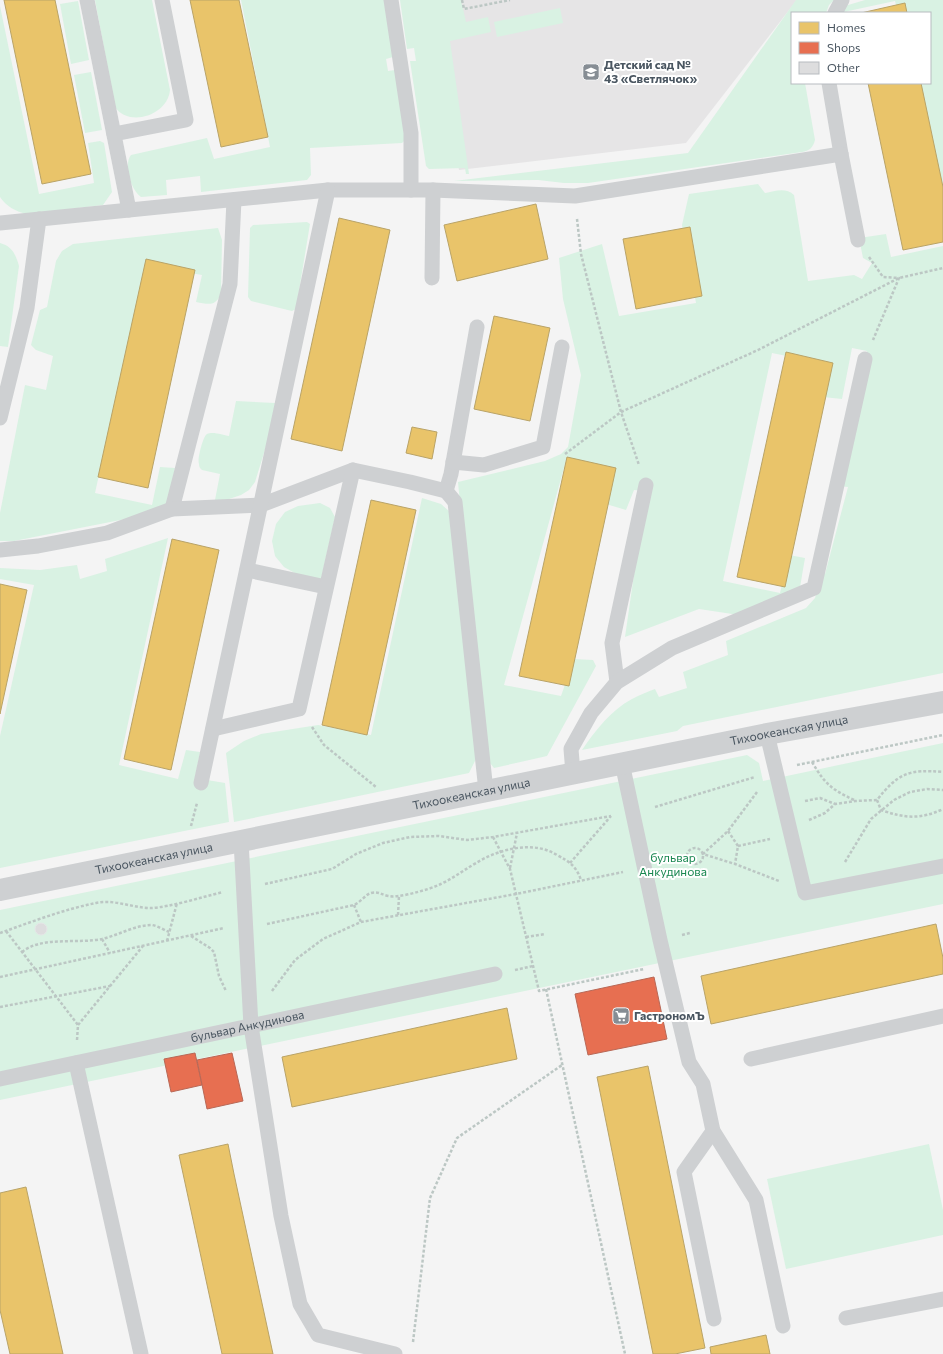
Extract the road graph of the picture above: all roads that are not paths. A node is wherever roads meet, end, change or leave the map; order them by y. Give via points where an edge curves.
1 (87, 0) edge
2 (162, 0) edge
3 (391, 0) edge
4 (842, 0) edge
5 (836, 12) edge
6 (829, 84) edge
7 (114, 134) junction
8 (841, 154) junction
9 (328, 190) junction
10 (411, 190) junction
11 (433, 190) junction
12 (234, 200) junction
13 (129, 210) junction
14 (39, 219) junction
15 (0, 223) edge
16 (858, 240) road end
17 (432, 278) dead end
18 (477, 327) dead end
19 (562, 346) dead end
20 (865, 358) road end
21 (0, 418) edge
22 (453, 462) junction
23 (353, 470) junction
24 (646, 485) road end
25 (446, 491) junction
26 (261, 505) junction
27 (172, 510) junction
28 (0, 550) edge
29 (247, 570) junction
30 (326, 587) junction
31 (617, 682) junction
32 (943, 702) edge
33 (212, 729) junction
34 (767, 734) junction
35 (622, 763) junction
36 (572, 773) junction
37 (201, 784) dead end
38 (486, 791) junction
39 (240, 841) junction
40 (943, 866) edge
41 (0, 890) edge
42 (495, 974) dead end
43 (943, 1016) edge
44 (251, 1026) junction
45 (751, 1060) dead end
46 (76, 1063) junction
47 (0, 1079) edge
48 (713, 1131) junction
49 (943, 1299) edge
50 (846, 1318) dead end
51 (714, 1319) dead end
52 (783, 1326) dead end
53 (141, 1354) edge
54 (395, 1354) edge

1 - 7 lane
2 - 7 lane via 186,120
3 - 10 lane via 412,133
4 - 5 lane
6 - 8 lane
7 - 13 lane
8 - 11 lane via 575,196
8 - 16 lane
9 - 10 lane
9 - 12 lane
9 - 26 lane
10 - 11 lane
11 - 17 lane
12 - 13 lane
12 - 27 lane via 230,284
13 - 14 lane
14 - 15 lane
14 - 21 lane via 27,308
18 - 22 lane
19 - 22 lane via 543,448 484,465
20 - 31 lane via 814,588 672,648
22 - 25 lane
23 - 25 lane
23 - 26 lane
23 - 30 lane
24 - 31 lane via 612,643
25 - 38 lane via 455,502
26 - 27 lane
26 - 29 lane
27 - 28 lane via 108,533
29 - 30 lane
29 - 33 lane
30 - 33 lane via 299,709
31 - 36 lane via 591,713 571,749
32 - 34 street, Тихоокеанская улица
33 - 37 lane
34 - 35 street, Тихоокеанская улица
34 - 40 lane via 805,893
35 - 36 street, Тихоокеанская улица
35 - 48 lane via 689,1062 702,1084
36 - 38 street, Тихоокеанская улица
38 - 39 street, Тихоокеанская улица
39 - 41 street, Тихоокеанская улица
39 - 44 lane
42 - 44 lane, бульвар Анкудинова
43 - 45 lane
44 - 46 lane, бульвар Анкудинова
44 - 54 lane via 281,1216 300,1304 318,1335
46 - 47 lane, бульвар Анкудинова
46 - 53 lane
48 - 51 lane via 684,1172
48 - 52 lane via 756,1200
49 - 50 lane

